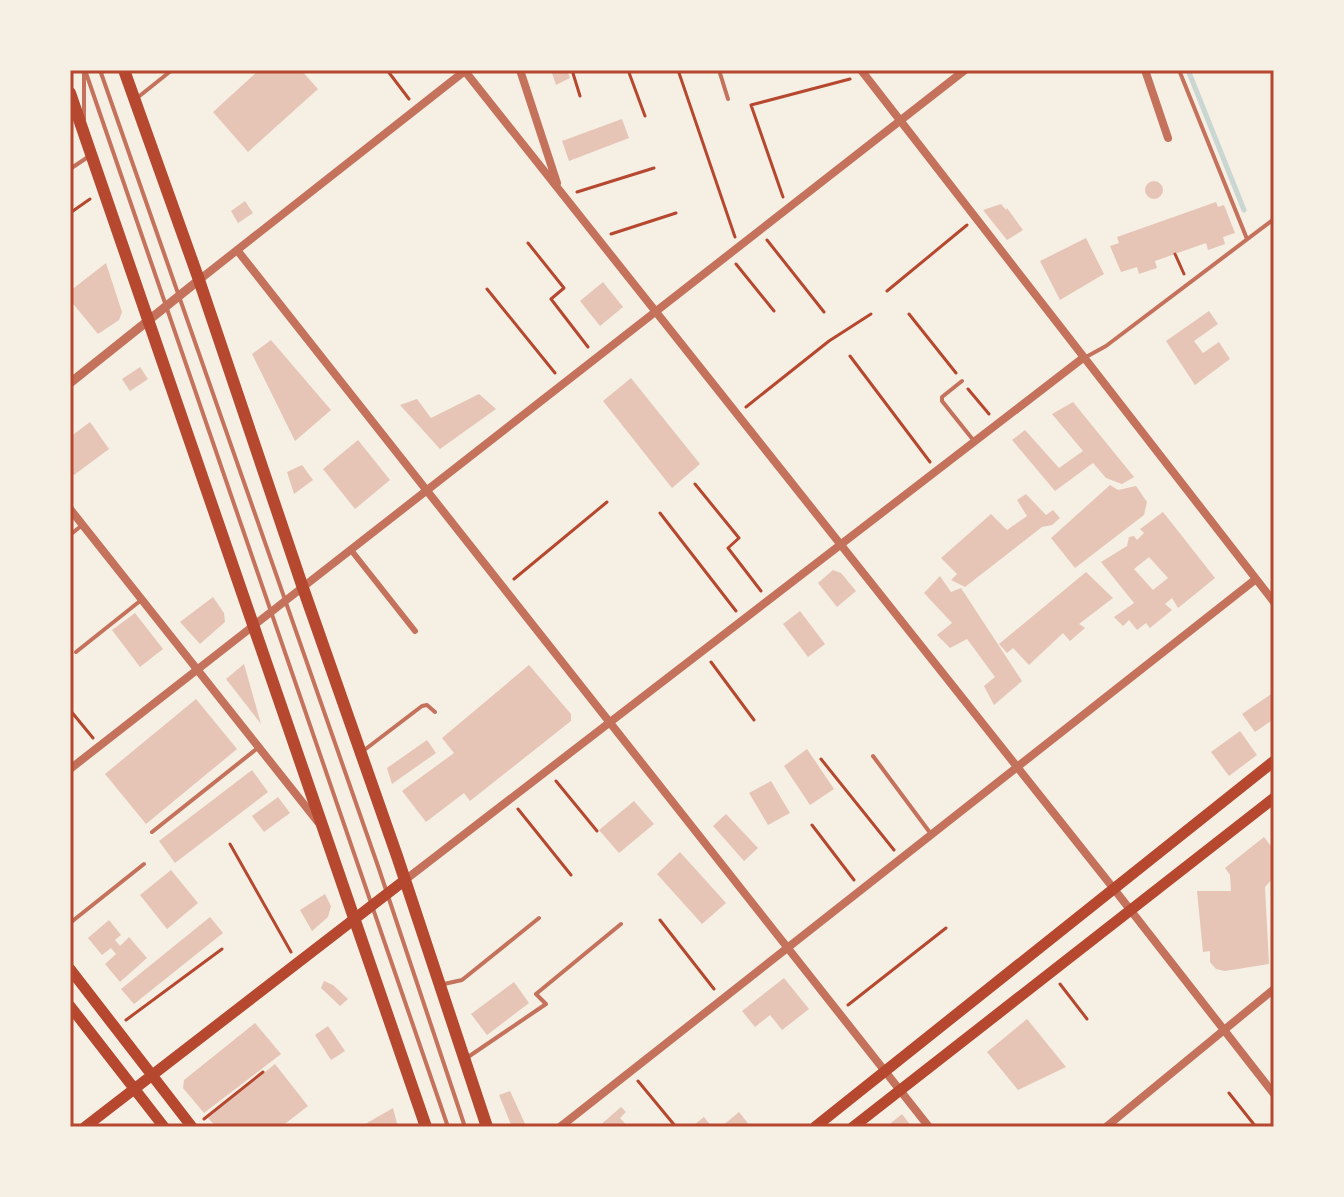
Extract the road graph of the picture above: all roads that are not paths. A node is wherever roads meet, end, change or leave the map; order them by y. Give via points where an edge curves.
1 (84, 70) edge
2 (100, 70) edge
3 (124, 70) edge
4 (172, 70) edge
5 (465, 70) edge
6 (520, 70) edge
7 (719, 70) edge
8 (965, 70) edge
9 (1145, 70) edge
10 (1179, 70) edge
11 (863, 72) edge
12 (70, 93) edge
13 (728, 99) dead end
14 (135, 100) junction
15 (901, 120) junction
16 (85, 136) junction
17 (1168, 138) dead end
18 (91, 155) junction
19 (70, 169) edge
20 (562, 193) junction
21 (1274, 219) edge
22 (1247, 239) junction
23 (237, 250) junction
24 (199, 280) junction
25 (179, 296) junction
26 (166, 306) junction
27 (655, 311) junction
28 (148, 320) junction
29 (1083, 358) junction
30 (962, 381) road end
31 (70, 383) edge
32 (974, 441) junction
33 (427, 491) junction
34 (70, 509) edge
35 (83, 525) junction
36 (70, 535) edge
37 (841, 544) junction
38 (351, 550) junction
39 (1256, 579) junction
40 (303, 588) junction
41 (143, 600) junction
42 (286, 601) junction
43 (1274, 602) edge
44 (271, 612) junction
45 (253, 627) junction
46 (415, 631) dead end
47 (76, 652) dead end
48 (198, 669) junction
49 (435, 712) dead end
50 (610, 723) junction
51 (259, 747) junction
52 (362, 752) junction
53 (873, 756) dead end
54 (1274, 761) edge
55 (1017, 767) junction
56 (70, 769) edge
57 (1274, 798) edge
58 (320, 824) junction
59 (152, 832) dead end
60 (932, 834) junction
61 (144, 864) dead end
62 (405, 880) junction
63 (1114, 889) junction
64 (387, 894) junction
65 (373, 905) junction
66 (1131, 911) junction
67 (539, 918) dead end
68 (354, 919) junction
69 (70, 923) edge
70 (621, 924) dead end
71 (787, 948) junction
72 (70, 969) edge
73 (441, 985) junction
74 (1274, 989) edge
75 (70, 1006) edge
76 (1224, 1030) junction
77 (465, 1059) junction
78 (885, 1071) junction
79 (152, 1075) junction
80 (134, 1088) junction
81 (900, 1090) junction
82 (1274, 1094) edge
83 (196, 1124) edge
84 (563, 1126) edge
85 (85, 1127) edge
86 (164, 1127) edge
87 (426, 1127) edge
88 (448, 1127) edge
89 (465, 1127) edge
90 (487, 1127) edge
91 (815, 1127) edge
92 (853, 1127) edge
93 (929, 1127) edge
94 (1106, 1127) edge

1 - 16 lane
1 - 26 lane
2 - 25 lane
3 - 14 main road
4 - 14 lane
5 - 20 street
5 - 23 street
6 - 20 street
7 - 13 lane
8 - 15 street
9 - 17 street
10 - 22 lane
11 - 15 street
12 - 16 main road
14 - 24 main road
15 - 27 street
15 - 29 street
16 - 18 main road
18 - 19 lane
18 - 28 main road
20 - 27 street
21 - 22 lane
22 - 29 lane
23 - 24 street
23 - 33 street
24 - 25 street
24 - 40 main road
25 - 26 street
25 - 42 lane
26 - 28 street
26 - 44 lane
27 - 33 street
27 - 37 street
28 - 31 street
28 - 45 main road
29 - 32 street
29 - 39 street
30 - 32 lane via 942,401
32 - 37 street
33 - 38 street
33 - 50 street
34 - 35 street
35 - 36 lane
35 - 41 street
37 - 50 street
37 - 55 street
38 - 40 street
38 - 46 street
39 - 43 street
39 - 55 street
40 - 42 street
40 - 52 main road
41 - 47 lane
41 - 48 street
42 - 44 street
42 - 64 lane
44 - 45 street
44 - 65 lane
45 - 48 street
45 - 58 main road
48 - 51 street
48 - 56 street
49 - 52 lane via 422,706
50 - 62 street
50 - 71 street
51 - 58 street
51 - 59 lane
52 - 62 main road
53 - 60 lane
54 - 63 main road
55 - 60 street
55 - 63 street
57 - 66 main road
58 - 68 main road
60 - 71 street
61 - 69 lane
62 - 64 main road
62 - 73 main road
63 - 66 street
63 - 78 main road
64 - 65 main road
64 - 89 lane
65 - 68 main road
65 - 88 lane
66 - 76 street
66 - 81 main road
67 - 73 lane via 462,980
68 - 79 main road
68 - 87 main road
70 - 77 lane via 536,994 546,1004
71 - 78 street
71 - 84 street
72 - 79 main road
73 - 77 main road
74 - 76 street
75 - 80 main road
76 - 82 street
76 - 94 street
77 - 90 main road
78 - 81 street
78 - 91 main road
79 - 80 main road
79 - 83 main road
80 - 85 main road
80 - 86 main road
81 - 92 main road
81 - 93 street

